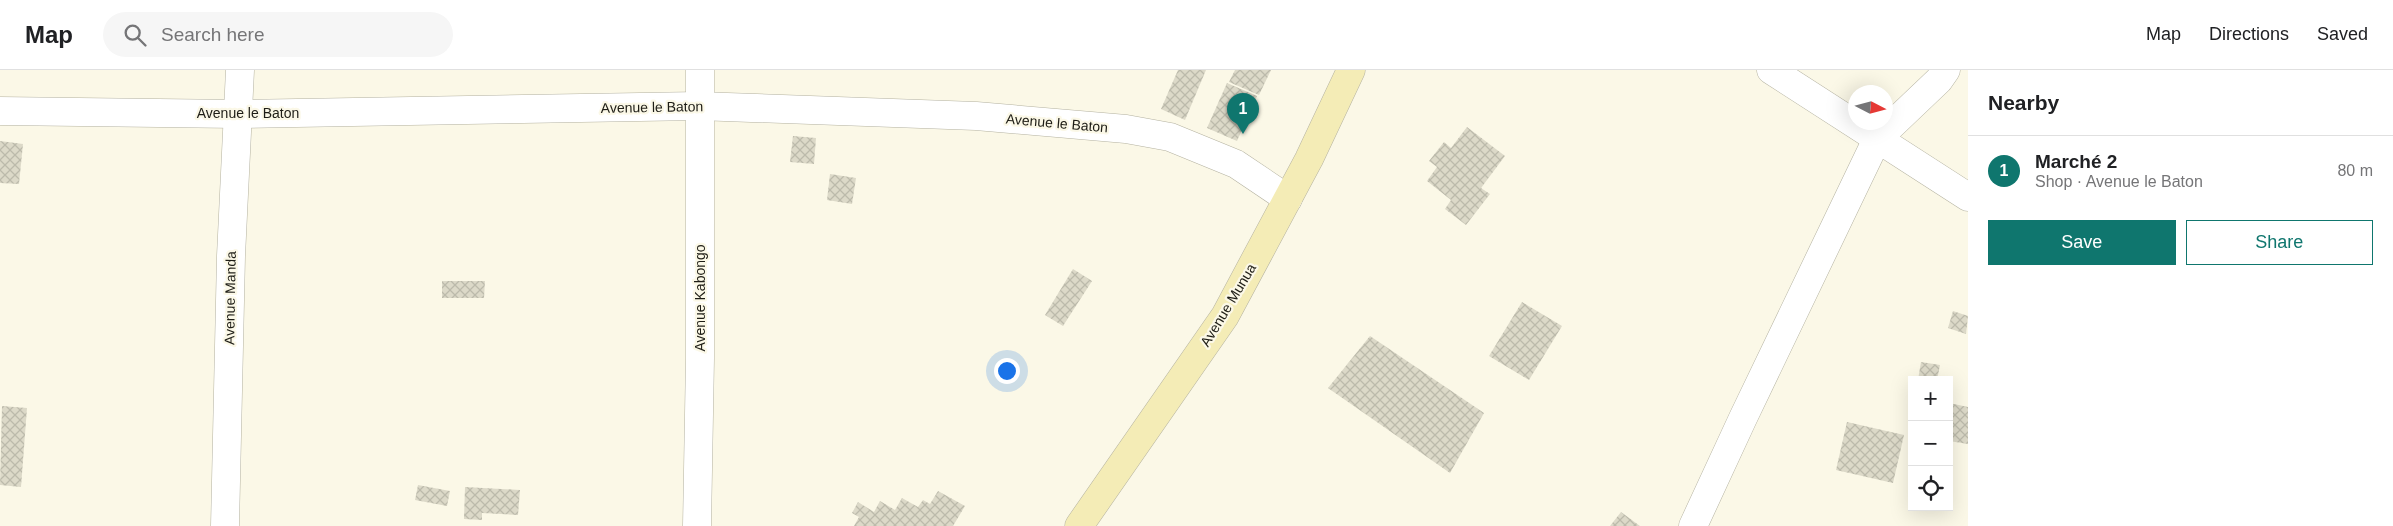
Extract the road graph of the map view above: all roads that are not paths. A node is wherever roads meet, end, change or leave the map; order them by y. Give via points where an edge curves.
1 (240, 70) edge
2 (700, 70) edge
3 (1351, 70) edge
4 (1771, 70) edge
5 (1946, 70) edge
6 (698, 106) junction
7 (0, 111) edge
8 (237, 114) junction
9 (1877, 139) junction
10 (1968, 197) edge
11 (1288, 199) junction
12 (225, 526) edge
13 (697, 526) edge
14 (1079, 526) edge
15 (1693, 526) edge

1 - 8 street, Avenue Manda
2 - 6 street, Avenue Kabongo
3 - 11 main road, Avenue Munua
4 - 9 street
5 - 9 street
6 - 8 street, Avenue le Baton
6 - 11 street, Avenue le Baton via 976,116 1126,130 1170,138 1201,149 1236,164
6 - 13 street, Avenue Kabongo via 700,358
7 - 8 street, Avenue le Baton
8 - 12 street, Avenue Manda
9 - 10 street
9 - 15 street
11 - 14 main road, Avenue Munua via 1225,316

